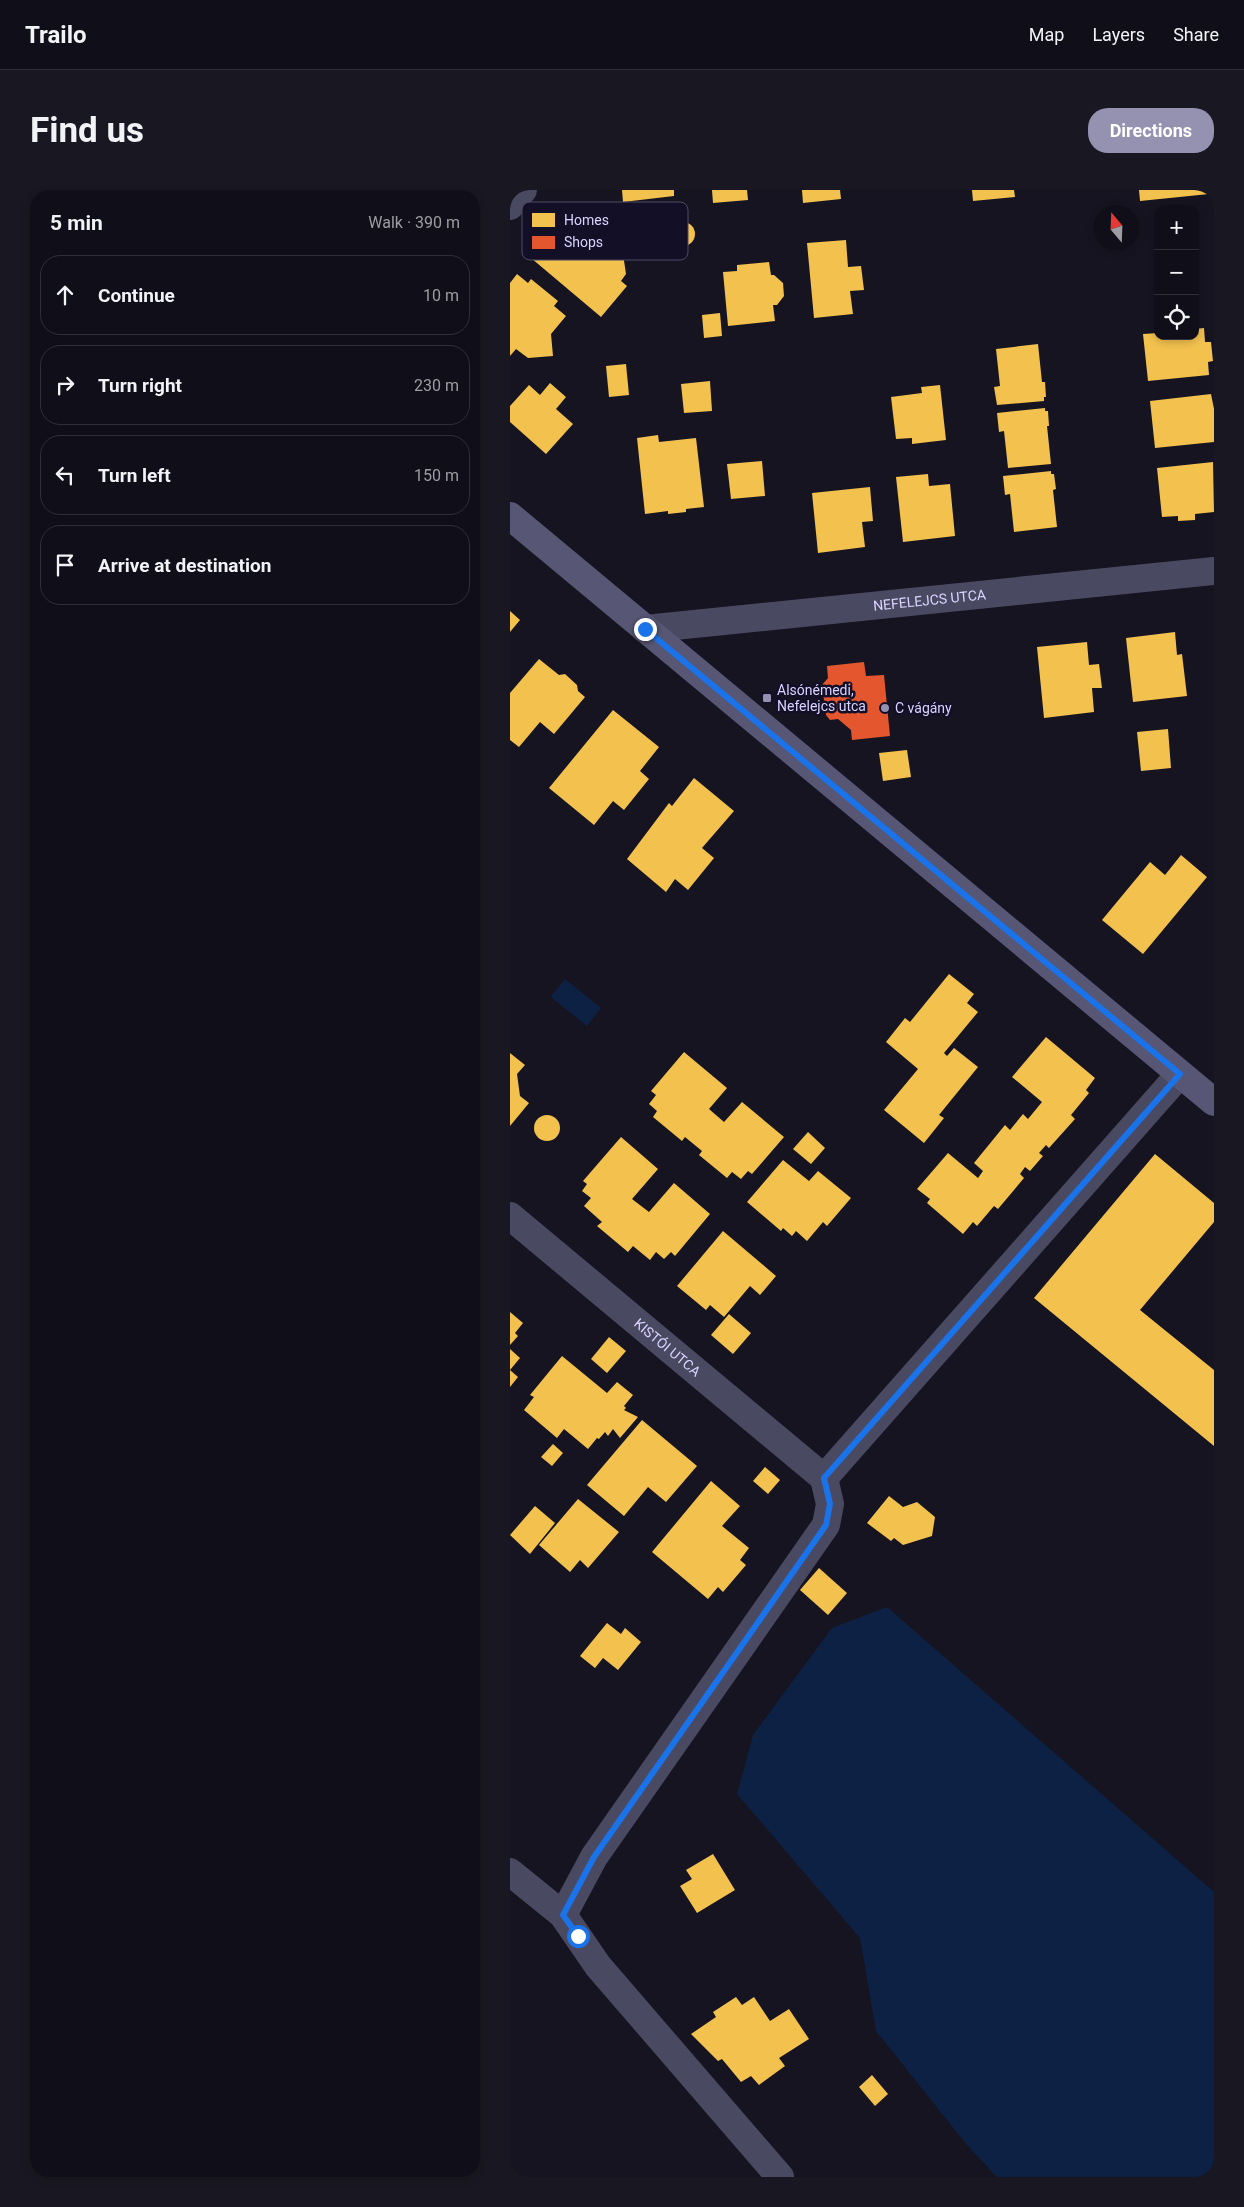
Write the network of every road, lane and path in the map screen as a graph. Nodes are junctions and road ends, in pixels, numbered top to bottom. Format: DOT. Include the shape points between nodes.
graph roads {
  1 [pos="523,190"];
  2 [pos="510,206"];
  3 [pos="510,516"];
  4 [pos="1214,571"];
  5 [pos="645,629"];
  6 [pos="1180,1074"];
  7 [pos="1214,1102"];
  8 [pos="510,1216"];
  9 [pos="824,1478"];
  10 [pos="510,1872"];
  11 [pos="563,1915"];
  12 [pos="780,2177"];
  1 -- 2 [label="street"];
  3 -- 5 [label="main road"];
  4 -- 5 [label="street, NEFELEJCS UTCA"];
  5 -- 6 [label="main road"];
  6 -- 7 [label="main road"];
  6 -- 9 [label="street"];
  8 -- 9 [label="street, KISTÓI UTCA"];
  9 -- 11 [label="street" via="830,1504 826,1525 594,1857"];
  10 -- 11 [label="street"];
  11 -- 12 [label="street" via="598,1966"];
}
